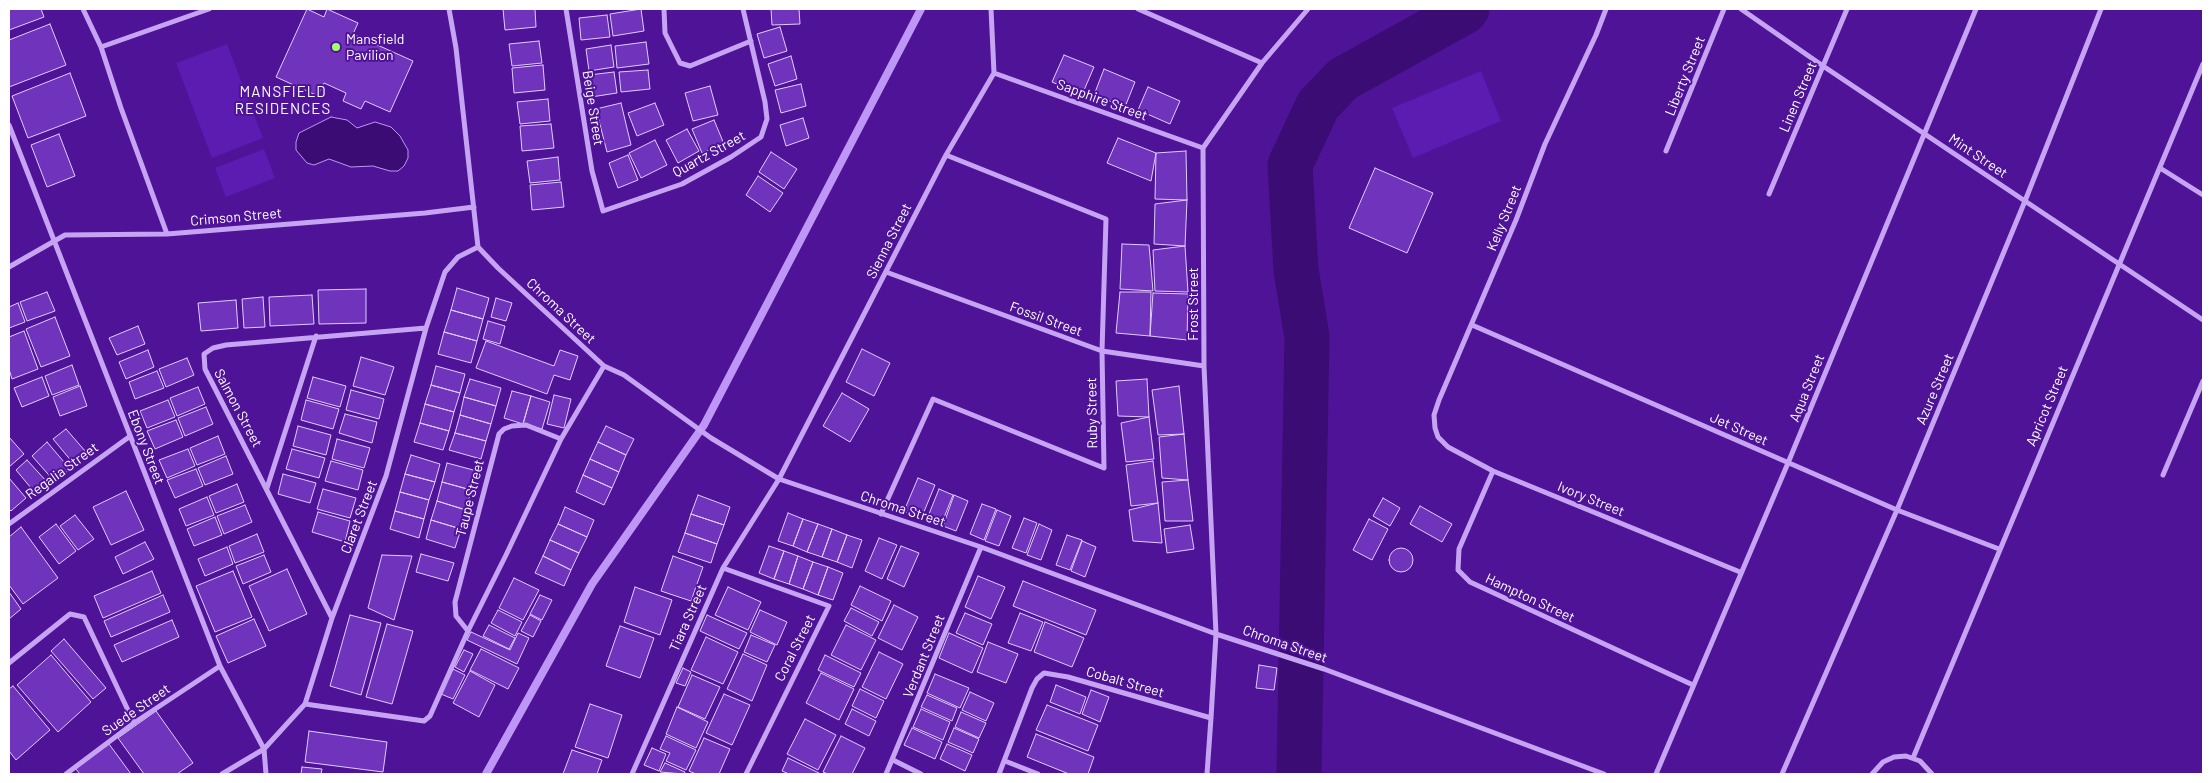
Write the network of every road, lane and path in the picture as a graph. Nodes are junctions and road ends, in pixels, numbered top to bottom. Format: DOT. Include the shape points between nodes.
graph roads {
  1 [pos="83,9"];
  2 [pos="209,9"];
  3 [pos="449,9"];
  4 [pos="566,9"];
  5 [pos="664,9"];
  6 [pos="743,9"];
  7 [pos="991,9"];
  8 [pos="1138,9"];
  9 [pos="1308,9"];
  10 [pos="1606,9"];
  11 [pos="1724,9"];
  12 [pos="1741,9"];
  13 [pos="1847,9"];
  14 [pos="1976,9"];
  15 [pos="2101,9"];
  16 [pos="751,41"];
  17 [pos="101,47"];
  18 [pos="1262,63"];
  19 [pos="2203,64"];
  20 [pos="1823,66"];
  21 [pos="994,72"];
  22 [pos="9,125"];
  23 [pos="1925,133"];
  24 [pos="1203,148"];
  25 [pos="1666,151"];
  26 [pos="946,154"];
  27 [pos="2160,168"];
  28 [pos="1769,194"];
  29 [pos="2203,195"];
  30 [pos="2026,201"];
  31 [pos="474,207"];
  32 [pos="603,211"];
  33 [pos="167,234"];
  34 [pos="55,239"];
  35 [pos="478,247"];
  36 [pos="2119,265"];
  37 [pos="9,267"];
  38 [pos="886,272"];
  39 [pos="2203,320"];
  40 [pos="1472,325"];
  41 [pos="426,328"];
  42 [pos="316,336"];
  43 [pos="1102,351"];
  44 [pos="604,366"];
  45 [pos="1204,366"];
  46 [pos="2203,380"];
  47 [pos="129,437"];
  48 [pos="1438,437"];
  49 [pos="561,438"];
  50 [pos="1788,463"];
  51 [pos="1493,471"];
  52 [pos="2163,476"];
  53 [pos="779,478"];
  54 [pos="267,488"];
  55 [pos="1897,510"];
  56 [pos="881,514"];
  57 [pos="9,524"];
  58 [pos="981,547"];
  59 [pos="1999,549"];
  60 [pos="723,568"];
  61 [pos="1740,572"];
  62 [pos="332,618"];
  63 [pos="468,631"];
  64 [pos="1216,634"];
  65 [pos="9,663"];
  66 [pos="220,666"];
  67 [pos="1693,685"];
  68 [pos="305,704"];
  69 [pos="1211,718"];
  70 [pos="134,724"];
  71 [pos="264,749"];
  72 [pos="1913,758"];
  73 [pos="893,760"];
  74 [pos="1005,761"];
  75 [pos="66,774"];
  76 [pos="222,774"];
  77 [pos="266,774"];
  78 [pos="632,774"];
  79 [pos="746,774"];
  80 [pos="886,774"];
  81 [pos="921,774"];
  82 [pos="999,774"];
  83 [pos="1038,774"];
  84 [pos="1207,774"];
  85 [pos="1604,774"];
  86 [pos="1656,774"];
  87 [pos="1782,774"];
  88 [pos="1872,774"];
  89 [pos="1932,774"];
  1 -- 17 [label="street"];
  2 -- 17 [label="street"];
  3 -- 31 [label="street"];
  4 -- 32 [label="street, Beige Street" via="592,172"];
  5 -- 16 [label="street" via="665,33 680,63 690,66"];
  6 -- 16 [label="street, Quartz Street"];
  7 -- 21 [label="street"];
  8 -- 18 [label="street"];
  9 -- 18 [label="street"];
  10 -- 40 [label="street, Kelly Street" via="1545,144"];
  11 -- 25 [label="street, Liberty Street"];
  12 -- 20 [label="street, Mint Street"];
  13 -- 20 [label="street, Linen Street"];
  14 -- 23 [label="street, Aqua Street"];
  15 -- 30 [label="street, Azure Street"];
  16 -- 32 [label="street, Quartz Street" via="767,119 761,137 682,184"];
  17 -- 33 [label="street"];
  18 -- 24 [label="street"];
  19 -- 27 [label="street, Apricot Street"];
  20 -- 23 [label="street, Mint Street"];
  20 -- 28 [label="street, Linen Street"];
  21 -- 24 [label="street, Sapphire Street"];
  21 -- 26 [label="street, Sienna Street"];
  22 -- 34 [label="street, Ebony Street"];
  23 -- 30 [label="street, Mint Street"];
  23 -- 50 [label="street, Aqua Street"];
  24 -- 45 [label="street, Frost Street"];
  26 -- 38 [label="street, Sienna Street"];
  26 -- 43 [label="street, Ruby Street" via="1106,220"];
  27 -- 29 [label="street"];
  27 -- 36 [label="street, Apricot Street"];
  30 -- 36 [label="street, Mint Street"];
  30 -- 55 [label="street, Azure Street"];
  31 -- 33 [label="street, Crimson Street"];
  31 -- 35 [label="street"];
  33 -- 34 [label="street, Crimson Street" via="65,235"];
  34 -- 37 [label="street, Crimson Street"];
  34 -- 47 [label="street, Ebony Street"];
  35 -- 41 [label="street, Claret Street" via="458,257 445,272"];
  35 -- 44 [label="street, Chroma Street"];
  36 -- 39 [label="street, Mint Street"];
  36 -- 59 [label="street, Apricot Street"];
  38 -- 43 [label="street, Fossil Street"];
  38 -- 53 [label="street, Sienna Street"];
  40 -- 48 [label="street, Kelly Street" via="1434,415"];
  40 -- 50 [label="street, Jet Street"];
  41 -- 42 [label="street, Salmon Street"];
  41 -- 62 [label="street, Claret Street" via="386,476"];
  42 -- 54 [label="street"];
  42 -- 54 [label="street, Salmon Street" via="226,345 204,354 205,369"];
  43 -- 45 [label="street, Fossil Street"];
  43 -- 56 [label="street, Ruby Street" via="1104,468 933,399"];
  44 -- 49 [label="street"];
  44 -- 53 [label="street, Chroma Street" via="624,375 711,438"];
  45 -- 64 [label="street, Frost Street"];
  46 -- 52 [label="street"];
  47 -- 57 [label="street, Regalia Street"];
  47 -- 66 [label="street, Ebony Street"];
  48 -- 51 [label="street, Ivory Street" via="1455,451"];
  49 -- 63 [label="street"];
  49 -- 63 [label="street, Taupe Street" via="526,425 512,426 499,434 456,602 456,616"];
  50 -- 55 [label="street, Jet Street"];
  50 -- 61 [label="street, Aqua Street"];
  51 -- 61 [label="street, Ivory Street"];
  51 -- 67 [label="street, Hampton Street" via="1459,549 1458,570 1470,582"];
  53 -- 56 [label="street, Chroma Street"];
  53 -- 60 [label="street, Tiara Street"];
  54 -- 62 [label="street, Salmon Street"];
  55 -- 59 [label="street, Jet Street"];
  55 -- 87 [label="street, Azure Street"];
  56 -- 58 [label="street, Chroma Street"];
  58 -- 64 [label="street, Chroma Street"];
  58 -- 73 [label="street, Verdant Street"];
  59 -- 72 [label="street, Apricot Street"];
  60 -- 78 [label="street, Tiara Street"];
  60 -- 79 [label="street, Coral Street" via="829,606"];
  61 -- 67 [label="street, Aqua Street"];
  62 -- 68 [label="street, Claret Street"];
  63 -- 68 [label="street" via="430,716 424,721"];
  64 -- 69 [label="street"];
  64 -- 85 [label="street, Chroma Street" via="1324,669"];
  65 -- 70 [label="street" via="70,614 84,617"];
  66 -- 70 [label="street, Suede Street"];
  66 -- 71 [label="street, Ebony Street"];
  67 -- 86 [label="street, Aqua Street"];
  68 -- 71 [label="street, Claret Street"];
  69 -- 74 [label="street, Cobalt Street" via="1044,673 1032,688"];
  69 -- 84 [label="street"];
  70 -- 75 [label="street, Suede Street"];
  71 -- 76 [label="street, Claret Street"];
  71 -- 77 [label="street, Ebony Street"];
  72 -- 88 [label="street" via="1906,756 1888,760"];
  72 -- 89 [label="street"];
  73 -- 80 [label="street, Verdant Street"];
  73 -- 81 [label="street"];
  74 -- 82 [label="street, Cobalt Street"];
  74 -- 83 [label="street"];
}
